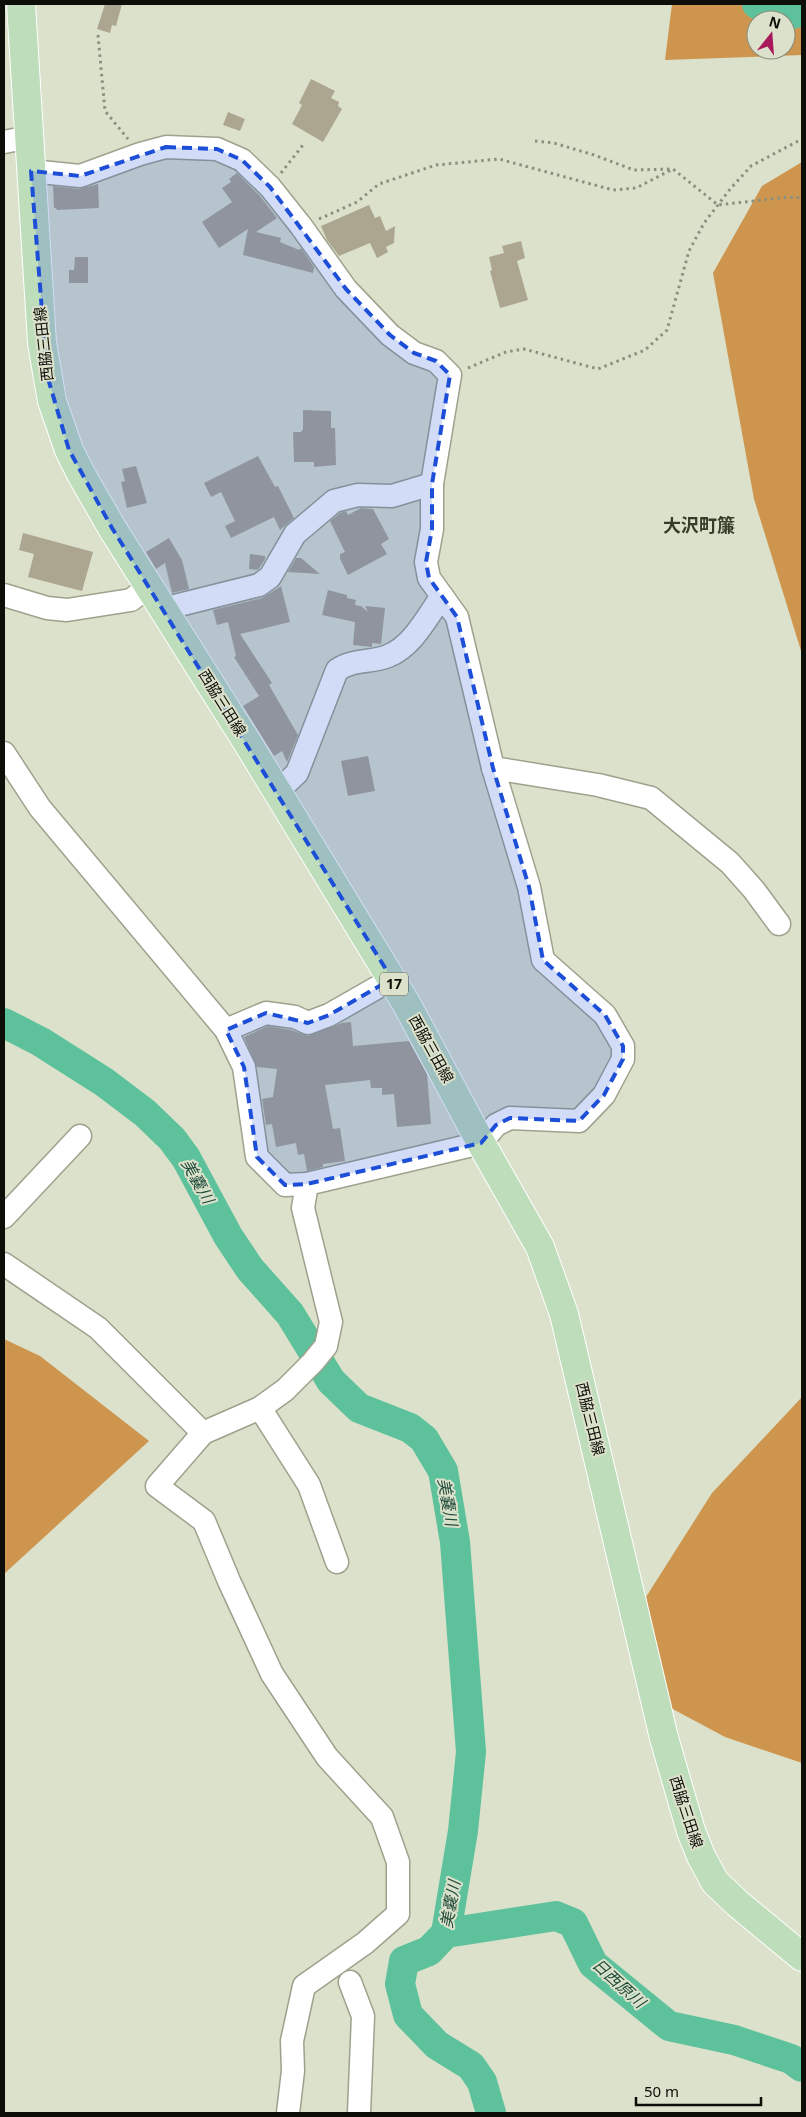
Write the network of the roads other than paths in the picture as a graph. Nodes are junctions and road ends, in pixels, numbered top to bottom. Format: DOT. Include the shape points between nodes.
graph roads {
  1 [pos="21,4"];
  2 [pos="16,140"];
  3 [pos="31,172"];
  4 [pos="432,484"];
  5 [pos="149,586"];
  6 [pos="4,595"];
  7 [pos="442,596"];
  8 [pos="163,609"];
  9 [pos="4,753"];
  10 [pos="494,768"];
  11 [pos="277,792"];
  12 [pos="779,924"];
  13 [pos="392,979"];
  14 [pos="226,1030"];
  15 [pos="80,1136"];
  16 [pos="481,1144"];
  17 [pos="307,1184"];
  18 [pos="4,1217"];
  19 [pos="4,1264"];
  20 [pos="260,1408"];
  21 [pos="203,1433"];
  22 [pos="337,1562"];
  23 [pos="802,1957"];
  24 [pos="350,1982"];
  25 [pos="288,2113"];
  26 [pos="359,2113"];
  1 -- 2 [label="main road, 西脇三田線 / 17"];
  2 -- 3 [label="main road, 西脇三田線 / 17"];
  3 -- 4 [label="street" via="80,176 166,147 217,149 242,160 301,226 346,289 390,335 414,353 436,361 450,375"];
  3 -- 5 [label="main road, 西脇三田線 / 17" via="42,343 52,401 81,474"];
  4 -- 7 [label="street" via="432,529 426,562 429,578"];
  4 -- 8 [label="street" via="392,496 358,495 334,501 295,534 270,576 259,586"];
  5 -- 6 [label="street" via="131,600 67,610 47,608"];
  5 -- 8 [label="main road, 西脇三田線 / 17"];
  7 -- 10 [label="street" via="457,617"];
  7 -- 11 [label="street" via="411,641 388,656 346,664 337,670 297,773"];
  8 -- 11 [label="main road, 西脇三田線 / 17"];
  9 -- 14 [label="street" via="40,808"];
  10 -- 12 [label="street" via="598,784 651,798 730,863"];
  10 -- 16 [label="street" via="529,887 543,960 605,1015 623,1046 623,1059 604,1095 579,1121 510,1118 496,1125"];
  11 -- 13 [label="main road, 西脇三田線 / 17"];
  13 -- 14 [label="street" via="329,1015 308,1023 294,1017 266,1013"];
  13 -- 16 [label="main road, 西脇三田線 / 17"];
  14 -- 17 [label="street" via="244,1067 257,1157 285,1185"];
  15 -- 18 [label="street"];
  16 -- 17 [label="street"];
  16 -- 23 [label="main road, 西脇三田線 / 17" via="540,1247 564,1314 664,1738 701,1856 715,1882"];
  17 -- 20 [label="street" via="302,1208 331,1322 326,1346 285,1390"];
  19 -- 21 [label="street" via="98,1328"];
  20 -- 21 [label="street"];
  20 -- 22 [label="street" via="308,1485"];
  21 -- 25 [label="street" via="157,1486 204,1521 272,1674 327,1757 382,1817 398,1862 398,1914 365,1943 304,1986 292,2041 293,2070"];
  24 -- 26 [label="street" via="363,2016"];
}
